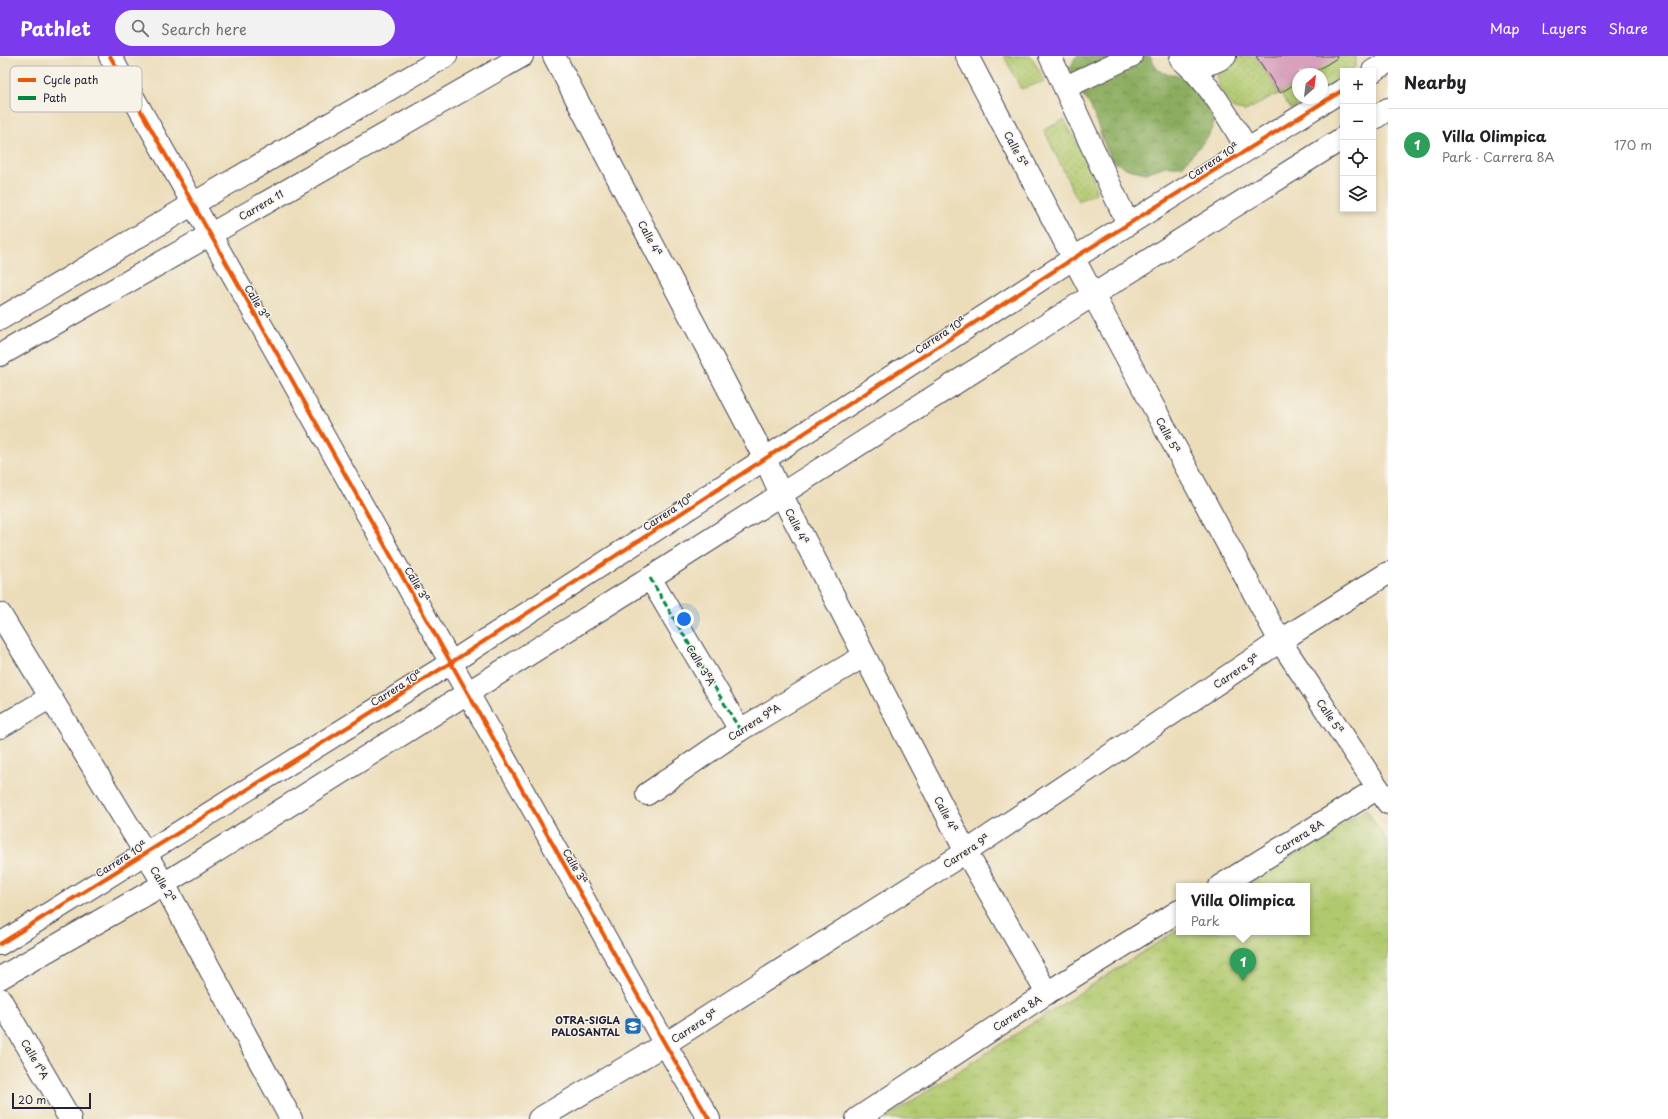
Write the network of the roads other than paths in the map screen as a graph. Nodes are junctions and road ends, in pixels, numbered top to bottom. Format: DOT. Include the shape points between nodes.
graph roads {
  1 [pos="110,56"];
  2 [pos="446,56"];
  3 [pos="522,56"];
  4 [pos="554,56"];
  5 [pos="967,56"];
  6 [pos="1050,56"];
  7 [pos="1131,56"];
  8 [pos="1225,56"];
  9 [pos="1179,58"];
  10 [pos="1388,62"];
  11 [pos="116,66"];
  12 [pos="1376,69"];
  13 [pos="1066,88"];
  14 [pos="1340,92"];
  15 [pos="1388,109"];
  16 [pos="141,112"];
  17 [pos="1376,117"];
  18 [pos="1340,140"];
  19 [pos="1247,148"];
  20 [pos="193,204"];
  21 [pos="1128,224"];
  22 [pos="210,234"];
  23 [pos="1074,258"];
  24 [pos="1093,295"];
  25 [pos="0,319"];
  26 [pos="0,355"];
  27 [pos="765,459"];
  28 [pos="780,494"];
  29 [pos="1388,573"];
  30 [pos="650,578"];
  31 [pos="0,614"];
  32 [pos="1280,642"];
  33 [pos="864,656"];
  34 [pos="452,662"];
  35 [pos="468,692"];
  36 [pos="51,697"];
  37 [pos="0,726"];
  38 [pos="740,730"];
  39 [pos="647,794"];
  40 [pos="1383,796"];
  41 [pos="966,852"];
  42 [pos="145,853"];
  43 [pos="1225,883"];
  44 [pos="164,884"];
  45 [pos="1176,913"];
  46 [pos="0,944"];
  47 [pos="0,978"];
  48 [pos="1047,993"];
  49 [pos="0,999"];
  50 [pos="666,1044"];
  51 [pos="70,1119"];
  52 [pos="291,1119"];
  53 [pos="539,1119"];
  54 [pos="709,1119"];
  55 [pos="857,1119"];
  1 -- 11 [label="street, Calle 3ª"];
  2 -- 20 [label="street"];
  3 -- 22 [label="street, Carrera 11"];
  4 -- 27 [label="street, Calle 4ª"];
  5 -- 23 [label="street, Calle 5ª"];
  6 -- 13 [label="street"];
  7 -- 13 [label="street"];
  8 -- 9 [label="street" via="1211,64 1203,65"];
  9 -- 19 [label="street" via="1202,78 1212,91"];
  10 -- 12 [label="street"];
  13 -- 21 [label="street"];
  14 -- 19 [label="street, Carrera 10ª"];
  15 -- 17 [label="street"];
  16 -- 20 [label="street, Calle 3ª"];
  18 -- 24 [label="street"];
  19 -- 21 [label="street, Carrera 10ª"];
  20 -- 22 [label="street, Calle 3ª"];
  20 -- 25 [label="street"];
  21 -- 23 [label="street, Carrera 10ª"];
  22 -- 26 [label="street, Carrera 11"];
  22 -- 34 [label="street, Calle 3ª"];
  23 -- 24 [label="street, Calle 5ª"];
  23 -- 27 [label="street, Carrera 10ª"];
  24 -- 28 [label="street"];
  24 -- 32 [label="street, Calle 5ª"];
  27 -- 28 [label="street, Calle 4ª"];
  27 -- 34 [label="street, Carrera 10ª"];
  28 -- 30 [label="street"];
  28 -- 33 [label="street, Calle 4ª"];
  29 -- 32 [label="street, Carrera 9ª"];
  30 -- 35 [label="street"];
  30 -- 38 [label="street, Calle 3ªA"];
  31 -- 36 [label="street, Calle 2ª"];
  32 -- 40 [label="street, Calle 5ª"];
  32 -- 41 [label="street, Carrera 9ª"];
  33 -- 38 [label="street, Carrera 9ªA"];
  33 -- 41 [label="street, Calle 4ª"];
  34 -- 35 [label="street, Calle 3ª"];
  34 -- 42 [label="street, Carrera 10ª"];
  35 -- 44 [label="street"];
  35 -- 50 [label="street, Calle 3ª"];
  36 -- 37 [label="street"];
  36 -- 42 [label="street, Calle 2ª"];
  38 -- 39 [label="street, Carrera 9ªA"];
  40 -- 43 [label="street, Carrera 8A"];
  41 -- 48 [label="street, Calle 4ª"];
  41 -- 50 [label="street, Carrera 9ª"];
  42 -- 44 [label="street, Calle 2ª"];
  42 -- 46 [label="street, Carrera 10ª"];
  44 -- 47 [label="street"];
  44 -- 52 [label="street, Calle 2ª"];
  45 -- 48 [label="street, Carrera 8A"];
  48 -- 55 [label="street, Carrera 8A"];
  49 -- 51 [label="street, Calle 1ªA"];
  50 -- 53 [label="street, Carrera 9ª"];
  50 -- 54 [label="street, Calle 3ª"];
}
